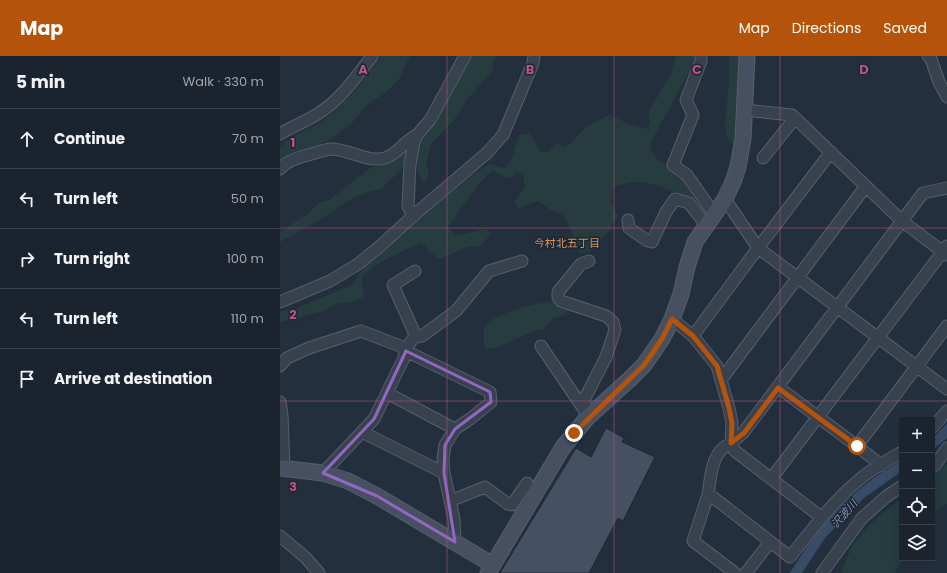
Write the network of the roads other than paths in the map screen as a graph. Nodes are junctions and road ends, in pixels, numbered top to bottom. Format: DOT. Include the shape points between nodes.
graph roads {
  1 [pos="372,56"];
  2 [pos="465,56"];
  3 [pos="534,56"];
  4 [pos="701,56"];
  5 [pos="747,56"];
  6 [pos="928,56"];
  7 [pos="947,97"];
  8 [pos="744,110"];
  9 [pos="795,118"];
  10 [pos="280,134"];
  11 [pos="417,134"];
  12 [pos="831,152"];
  13 [pos="764,158"];
  14 [pos="280,169"];
  15 [pos="866,186"];
  16 [pos="947,188"];
  17 [pos="725,199"];
  18 [pos="413,216"];
  19 [pos="710,219"];
  20 [pos="628,220"];
  21 [pos="902,221"];
  22 [pos="758,248"];
  23 [pos="946,251"];
  24 [pos="522,261"];
  25 [pos="590,261"];
  26 [pos="415,271"];
  27 [pos="798,277"];
  28 [pos="280,302"];
  29 [pos="837,308"];
  30 [pos="672,319"];
  31 [pos="947,326"];
  32 [pos="693,336"];
  33 [pos="414,337"];
  34 [pos="878,338"];
  35 [pos="541,346"];
  36 [pos="406,351"];
  37 [pos="280,366"];
  38 [pos="916,366"];
  39 [pos="720,380"];
  40 [pos="778,388"];
  41 [pos="947,389"];
  42 [pos="387,393"];
  43 [pos="280,402"];
  44 [pos="947,411"];
  45 [pos="281,415"];
  46 [pos="586,415"];
  47 [pos="819,417"];
  48 [pos="935,425"];
  49 [pos="455,429"];
  50 [pos="362,432"];
  51 [pos="731,443"];
  52 [pos="857,446"];
  53 [pos="947,448"];
  54 [pos="900,453"];
  55 [pos="935,465"];
  56 [pos="880,466"];
  57 [pos="282,468"];
  58 [pos="323,473"];
  59 [pos="444,473"];
  60 [pos="771,479"];
  61 [pos="527,483"];
  62 [pos="899,488"];
  63 [pos="708,495"];
  64 [pos="450,501"];
  65 [pos="821,517"];
  66 [pos="280,536"];
  67 [pos="455,542"];
  68 [pos="770,542"];
  69 [pos="490,569"];
  70 [pos="319,573"];
  71 [pos="735,573"];
  72 [pos="746,573"];
  73 [pos="822,573"];
  1 -- 10 [label="street" via="333,103"];
  2 -- 11 [label="street" via="430,120"];
  3 -- 18 [label="street" via="503,135 488,153"];
  4 -- 19 [label="street" via="686,100 693,115 673,165 687,175"];
  5 -- 8 [label="street"];
  6 -- 7 [label="street"];
  8 -- 9 [label="street" via="792,115"];
  8 -- 17 [label="street" via="743,139 738,167"];
  9 -- 12 [label="street"];
  9 -- 13 [label="street"];
  11 -- 14 [label="street" via="385,158 374,159 330,149 290,161"];
  11 -- 18 [label="street" via="410,164 408,206"];
  12 -- 15 [label="street"];
  12 -- 22 [label="street"];
  15 -- 21 [label="street"];
  15 -- 27 [label="street"];
  16 -- 21 [label="street" via="923,193"];
  17 -- 19 [label="street"];
  17 -- 22 [label="street"];
  18 -- 28 [label="street" via="358,264 330,281"];
  19 -- 20 [label="street" via="689,203 675,199 652,242 629,228"];
  19 -- 30 [label="street" via="692,249"];
  21 -- 23 [label="street"];
  21 -- 29 [label="street"];
  22 -- 27 [label="street"];
  22 -- 32 [label="street"];
  23 -- 34 [label="street"];
  24 -- 33 [label="street" via="489,271 456,310 422,336"];
  25 -- 46 [label="street" via="581,264 558,292 560,301 606,316 613,322 615,330 606,357 585,398"];
  26 -- 33 [label="street" via="393,285"];
  27 -- 29 [label="street"];
  27 -- 39 [label="street"];
  29 -- 34 [label="street"];
  29 -- 40 [label="street"];
  30 -- 32 [label="street"];
  30 -- 46 [label="street" via="644,365"];
  31 -- 38 [label="street"];
  32 -- 39 [label="street" via="717,366"];
  33 -- 36 [label="street"];
  34 -- 38 [label="street"];
  34 -- 47 [label="street"];
  35 -- 46 [label="street"];
  36 -- 37 [label="street" via="400,346 362,331 309,348 287,358"];
  36 -- 42 [label="street"];
  36 -- 49 [label="street" via="490,392 491,402"];
  38 -- 41 [label="street"];
  38 -- 52 [label="street"];
  39 -- 51 [label="street" via="732,423"];
  40 -- 47 [label="street"];
  40 -- 51 [label="street" via="744,433"];
  42 -- 49 [label="street"];
  42 -- 50 [label="street" via="374,419"];
  43 -- 45 [label="street"];
  44 -- 48 [label="street"];
  45 -- 57 [label="street"];
  46 -- 69 [label="street" via="552,464"];
  47 -- 52 [label="street"];
  47 -- 60 [label="street"];
  49 -- 59 [label="street" via="445,445"];
  50 -- 58 [label="street"];
  50 -- 59 [label="street"];
  51 -- 60 [label="street" via="735,450"];
  51 -- 63 [label="street" via="724,446 714,458"];
  52 -- 56 [label="street"];
  53 -- 55 [label="street"];
  54 -- 56 [label="street"];
  56 -- 65 [label="street" via="851,486"];
  57 -- 58 [label="street"];
  58 -- 67 [label="street" via="348,481 377,496"];
  59 -- 64 [label="street"];
  60 -- 65 [label="street"];
  61 -- 64 [label="street" via="512,505 485,487"];
  62 -- 73 [label="street" via="862,518"];
  63 -- 68 [label="street"];
  63 -- 71 [label="street" via="693,541"];
  64 -- 67 [label="street"];
  65 -- 68 [label="street" via="790,557"];
  66 -- 70 [label="street"];
  67 -- 69 [label="street"];
  68 -- 72 [label="street"];
}
